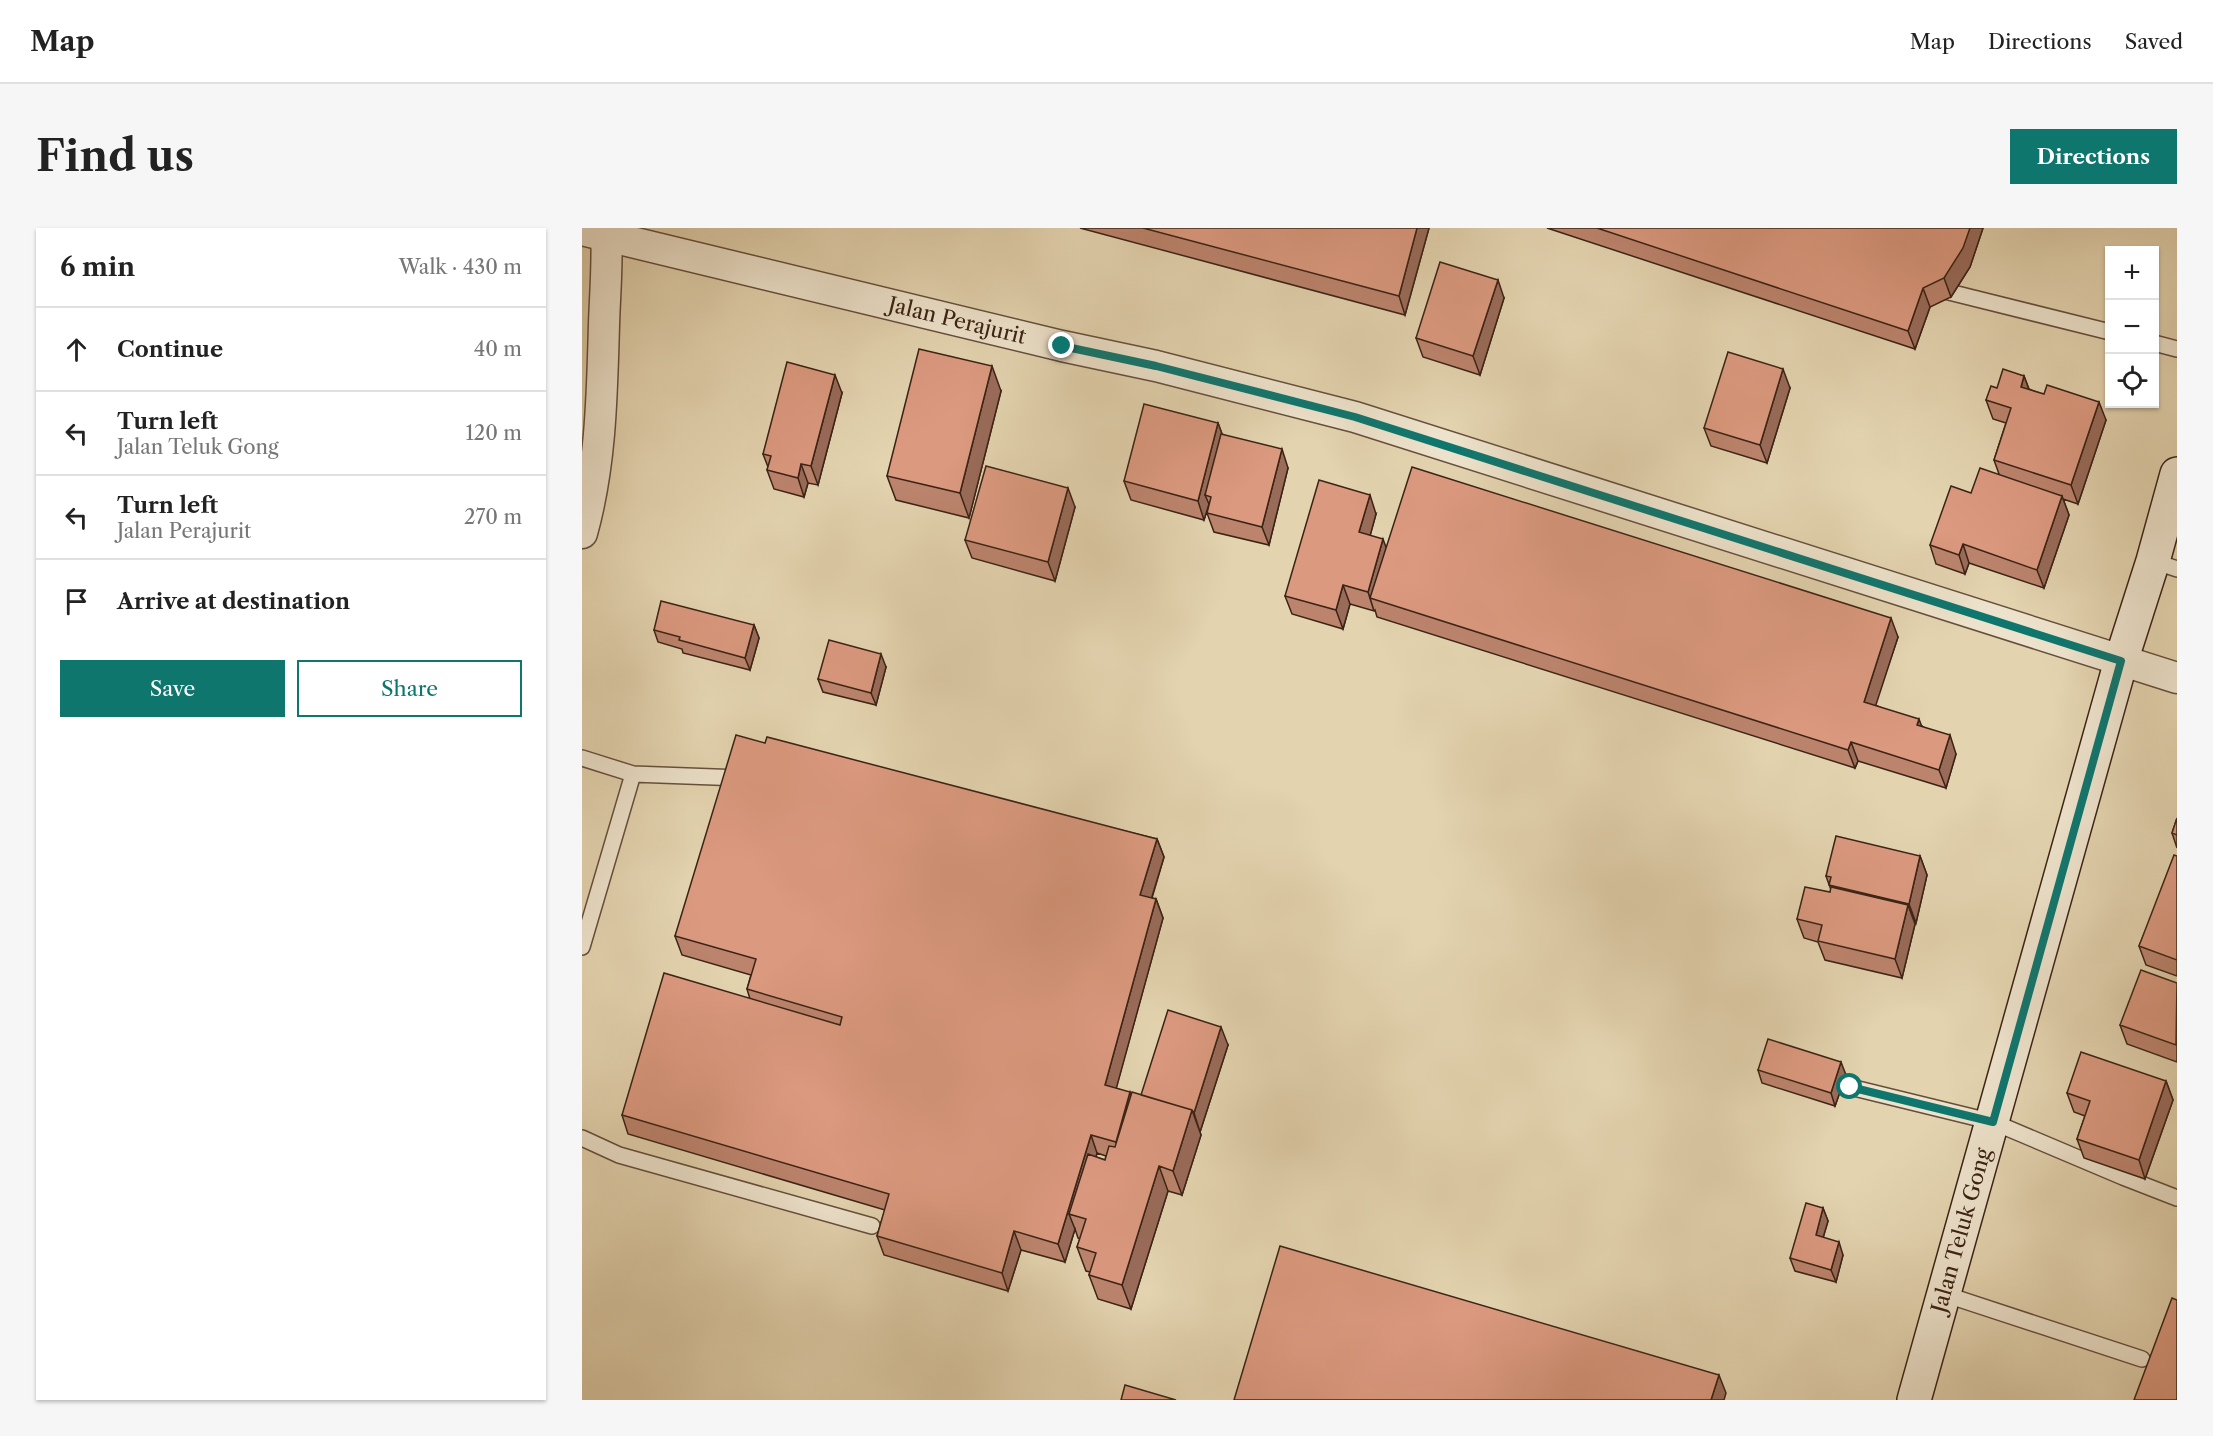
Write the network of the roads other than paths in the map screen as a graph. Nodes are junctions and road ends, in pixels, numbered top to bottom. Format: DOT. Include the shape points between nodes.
graph roads {
  1 [pos="598,231"];
  2 [pos="1945,291"];
  3 [pos="2105,331"];
  4 [pos="2159,344"];
  5 [pos="2177,349"];
  6 [pos="2177,474"];
  7 [pos="582,533"];
  8 [pos="2165,565"];
  9 [pos="2121,661"];
  10 [pos="2177,678"];
  11 [pos="582,758"];
  12 [pos="633,774"];
  13 [pos="754,778"];
  14 [pos="582,947"];
  15 [pos="1850,1087"];
  16 [pos="1993,1122"];
  17 [pos="582,1138"];
  18 [pos="2177,1197"];
  19 [pos="872,1226"];
  20 [pos="1944,1294"];
  21 [pos="2142,1359"];
  22 [pos="1914,1400"];
  1 -- 7 [label="street" via="598,459"];
  1 -- 9 [label="street, Jalan Perajurit" via="1355,417"];
  2 -- 3 [label="lane"];
  4 -- 5 [label="lane"];
  6 -- 8 [label="street, Jalan Teluk Gong"];
  8 -- 9 [label="street, Jalan Teluk Gong"];
  9 -- 10 [label="street, Jalan Perajurit"];
  9 -- 16 [label="street, Jalan Teluk Gong"];
  11 -- 12 [label="lane"];
  12 -- 13 [label="lane"];
  12 -- 14 [label="lane"];
  15 -- 16 [label="lane"];
  16 -- 18 [label="lane"];
  16 -- 20 [label="street, Jalan Teluk Gong"];
  17 -- 19 [label="lane" via="619,1155"];
  20 -- 21 [label="lane"];
  20 -- 22 [label="street, Jalan Teluk Gong"];
}
